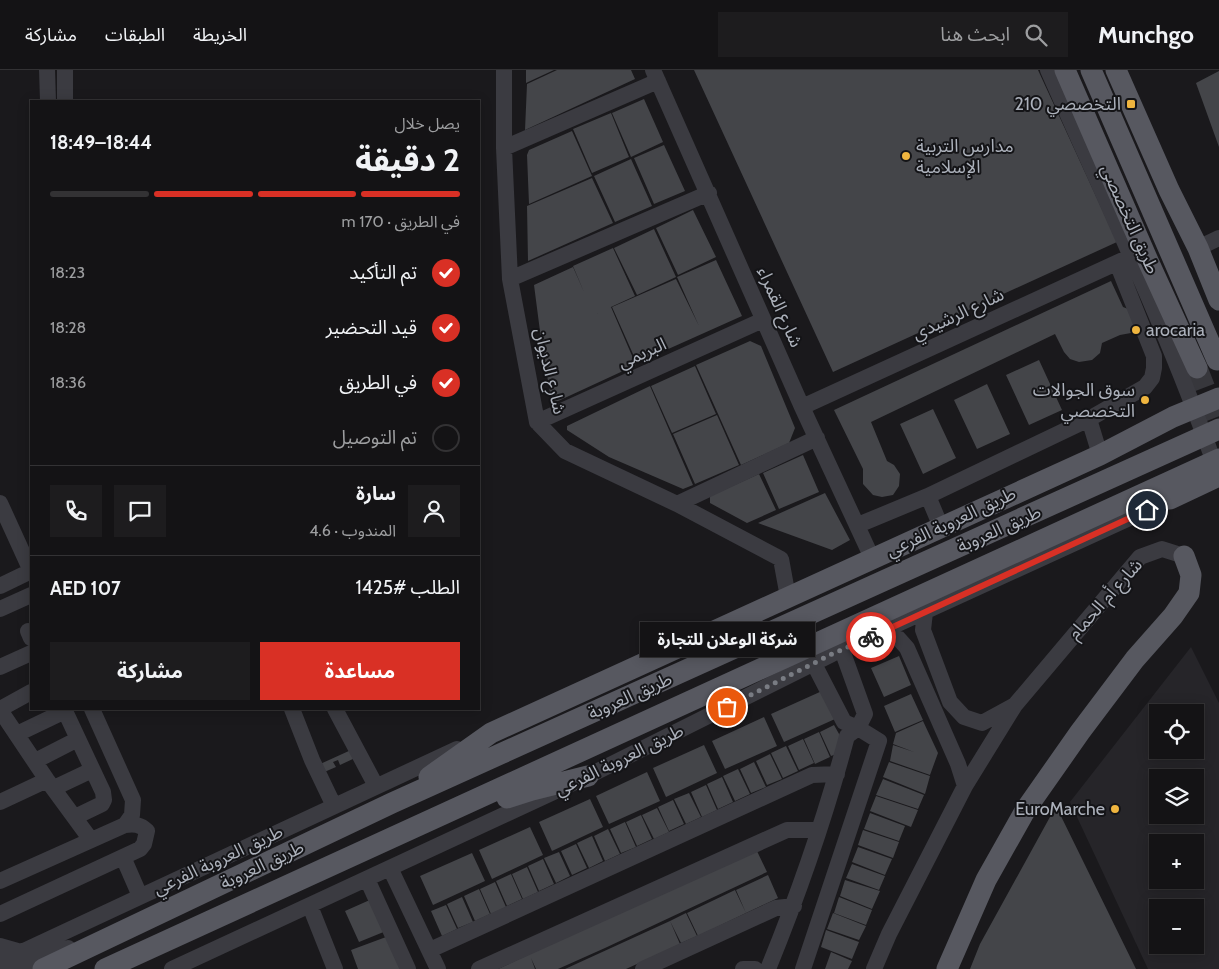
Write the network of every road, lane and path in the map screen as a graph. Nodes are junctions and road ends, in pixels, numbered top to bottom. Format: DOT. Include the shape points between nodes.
graph roads {
  1 [pos="48,70"];
  2 [pos="65,70"];
  3 [pos="504,70"];
  4 [pos="1048,70"];
  5 [pos="1065,70"];
  6 [pos="1091,70"];
  7 [pos="1116,70"];
  8 [pos="656,76"];
  9 [pos="48,100"];
  10 [pos="64,100"];
  11 [pos="504,148"];
  12 [pos="709,193"];
  13 [pos="1219,238"];
  14 [pos="1198,248"];
  15 [pos="1124,260"];
  16 [pos="510,279"];
  17 [pos="1219,300"];
  18 [pos="763,320"];
  19 [pos="1217,360"];
  20 [pos="1198,368"];
  21 [pos="1219,398"];
  22 [pos="802,407"];
  23 [pos="1195,408"];
  24 [pos="1089,419"];
  25 [pos="537,422"];
  26 [pos="1219,429"];
  27 [pos="817,438"];
  28 [pos="1100,455"];
  29 [pos="1219,459"];
  30 [pos="1219,476"];
  31 [pos="928,496"];
  32 [pos="0,503"];
  33 [pos="677,504"];
  34 [pos="1147,510"];
  35 [pos="858,525"];
  36 [pos="942,527"];
  37 [pos="1184,556"];
  38 [pos="872,558"];
  39 [pos="30,569"];
  40 [pos="30,571"];
  41 [pos="0,586"];
  42 [pos="30,595"];
  43 [pos="788,597"];
  44 [pos="0,609"];
  45 [pos="925,612"];
  46 [pos="882,632"];
  47 [pos="842,650"];
  48 [pos="30,653"];
  49 [pos="814,664"];
  50 [pos="0,667"];
  51 [pos="30,693"];
  52 [pos="1015,705"];
  53 [pos="0,709"];
  54 [pos="65,710"];
  55 [pos="92,710"];
  56 [pos="292,710"];
  57 [pos="335,710"];
  58 [pos="858,728"];
  59 [pos="491,733"];
  60 [pos="17,734"];
  61 [pos="78,739"];
  62 [pos="35,761"];
  63 [pos="92,770"];
  64 [pos="837,774"];
  65 [pos="588,776"];
  66 [pos="51,784"];
  67 [pos="376,786"];
  68 [pos="965,786"];
  69 [pos="0,802"];
  70 [pos="392,804"];
  71 [pos="334,806"];
  72 [pos="74,817"];
  73 [pos="125,825"];
  74 [pos="819,830"];
  75 [pos="403,833"];
  76 [pos="91,840"];
  77 [pos="123,857"];
  78 [pos="390,868"];
  79 [pos="367,879"];
  80 [pos="0,881"];
  81 [pos="140,896"];
  82 [pos="310,906"];
  83 [pos="794,906"];
  84 [pos="0,914"];
  85 [pos="139,924"];
  86 [pos="198,927"];
  87 [pos="0,946"];
  88 [pos="430,950"];
  89 [pos="21,952"];
  90 [pos="0,962"];
  91 [pos="52,965"];
  92 [pos="7,969"];
  93 [pos="105,969"];
  94 [pos="126,969"];
  95 [pos="172,969"];
  96 [pos="336,969"];
  97 [pos="408,969"];
  98 [pos="438,969"];
  99 [pos="479,969"];
  100 [pos="643,969"];
  101 [pos="743,969"];
  102 [pos="755,969"];
  103 [pos="768,969"];
  104 [pos="802,969"];
  105 [pos="874,969"];
  106 [pos="947,969"];
  1 -- 9 [label="street"];
  2 -- 10 [label="street"];
  3 -- 11 [label="street, شارع الديوان"];
  4 -- 15 [label="street"];
  5 -- 20 [label="main road, طريق التخصصي"];
  6 -- 19 [label="main road, طريق التخصصي"];
  7 -- 14 [label="main road"];
  8 -- 11 [label="street"];
  8 -- 12 [label="street, شارع القمراء"];
  11 -- 16 [label="street, شارع الديوان"];
  12 -- 16 [label="street"];
  12 -- 18 [label="street, شارع القمراء"];
  13 -- 14 [label="street"];
  14 -- 17 [label="main road"];
  15 -- 22 [label="street, شارع الرشيدي"];
  15 -- 23 [label="street"];
  15 -- 24 [label="street" via="1154,356 1152,378 1145,387"];
  16 -- 25 [label="street, شارع الديوان"];
  18 -- 22 [label="street, شارع القمراء"];
  18 -- 25 [label="street, البريمي"];
  21 -- 23 [label="main road, طريق العروبة الفرعي"];
  22 -- 27 [label="street, شارع القمراء"];
  23 -- 28 [label="main road, طريق العروبة الفرعي"];
  23 -- 30 [label="street"];
  24 -- 28 [label="street"];
  24 -- 31 [label="street"];
  25 -- 33 [label="street, شارع الديوان" via="565,451"];
  26 -- 70 [label="main road, طريق العروبة"];
  27 -- 33 [label="street"];
  27 -- 35 [label="street, شارع القمراء"];
  28 -- 34 [label="main road" via="1161,434 1176,441 1186,453 1189,464 1186,481 1183,488"];
  28 -- 36 [label="main road, طريق العروبة الفرعي"];
  29 -- 75 [label="main road, طريق العروبة"];
  30 -- 34 [label="main road"];
  31 -- 35 [label="street"];
  31 -- 36 [label="street"];
  32 -- 39 [label="street"];
  33 -- 43 [label="street, شارع الديوان" via="781,559"];
  34 -- 45 [label="street, طريق العروبة الفرعي"];
  35 -- 38 [label="street, شارع القمراء"];
  36 -- 38 [label="main road, طريق العروبة الفرعي"];
  37 -- 52 [label="street, شارع أم الحمام" via="1162,549 1140,557"];
  37 -- 106 [label="main road, شارع أم الحمام" via="1191,575 1189,593 1129,666 1026,809 986,880"];
  38 -- 43 [label="main road, طريق العروبة الفرعي"];
  40 -- 41 [label="street"];
  42 -- 44 [label="street"];
  43 -- 59 [label="main road, طريق العروبة الفرعي"];
  45 -- 46 [label="street, طريق العروبة الفرعي"];
  45 -- 52 [label="street" via="923,630 950,702 964,717 982,723"];
  46 -- 47 [label="street, طريق العروبة الفرعي"];
  46 -- 68 [label="street" via="899,639 907,648"];
  47 -- 49 [label="street, طريق العروبة الفرعي"];
  47 -- 58 [label="street" via="864,714"];
  48 -- 50 [label="street"];
  49 -- 58 [label="street" via="844,722"];
  49 -- 65 [label="street, طريق العروبة الفرعي"];
  51 -- 53 [label="street"];
  52 -- 68 [label="street, شارع أم الحمام"];
  53 -- 60 [label="street"];
  54 -- 60 [label="street"];
  54 -- 61 [label="street"];
  55 -- 73 [label="street" via="133,800 132,814"];
  56 -- 71 [label="street"];
  57 -- 67 [label="street"];
  58 -- 64 [label="street" via="847,736"];
  58 -- 104 [label="street" via="879,741"];
  59 -- 67 [label="street, طريق العروبة الفرعي"];
  59 -- 70 [label="main road, طريق العروبة الفرعي"];
  60 -- 62 [label="street"];
  61 -- 62 [label="street"];
  61 -- 63 [label="street"];
  62 -- 66 [label="street"];
  63 -- 66 [label="street"];
  63 -- 72 [label="street" via="104,800"];
  64 -- 74 [label="street"];
  64 -- 88 [label="street" via="812,775"];
  65 -- 75 [label="main road" via="532,790"];
  65 -- 78 [label="street, طريق العروبة الفرعي"];
  66 -- 69 [label="street"];
  66 -- 72 [label="street"];
  67 -- 71 [label="street, طريق العروبة الفرعي"];
  68 -- 105 [label="street, شارع أم الحمام" via="888,934"];
  70 -- 85 [label="main road, طريق العروبة"];
  71 -- 81 [label="street, طريق العروبة الفرعي"];
  72 -- 76 [label="street"];
  73 -- 76 [label="street"];
  73 -- 77 [label="street" via="142,826 147,831 147,838 140,849"];
  74 -- 83 [label="street"];
  74 -- 99 [label="street" via="787,830"];
  75 -- 86 [label="main road, طريق العروبة"];
  76 -- 80 [label="street"];
  77 -- 81 [label="street"];
  77 -- 84 [label="street"];
  78 -- 79 [label="street, طريق العروبة الفرعي"];
  78 -- 88 [label="street"];
  79 -- 82 [label="street, طريق العروبة الفرعي"];
  79 -- 97 [label="street"];
  81 -- 89 [label="street, طريق العروبة الفرعي"];
  82 -- 95 [label="street, طريق العروبة الفرعي"];
  82 -- 96 [label="street"];
  83 -- 100 [label="street" via="776,908"];
  83 -- 103 [label="street"];
  85 -- 91 [label="main road, طريق العروبة"];
  85 -- 92 [label="street"];
  86 -- 93 [label="main road, طريق العروبة"];
  86 -- 94 [label="street"];
  87 -- 89 [label="street"];
  88 -- 98 [label="street"];
  89 -- 90 [label="street, طريق العروبة الفرعي"];
  101 -- 102 [label="street"];
}
